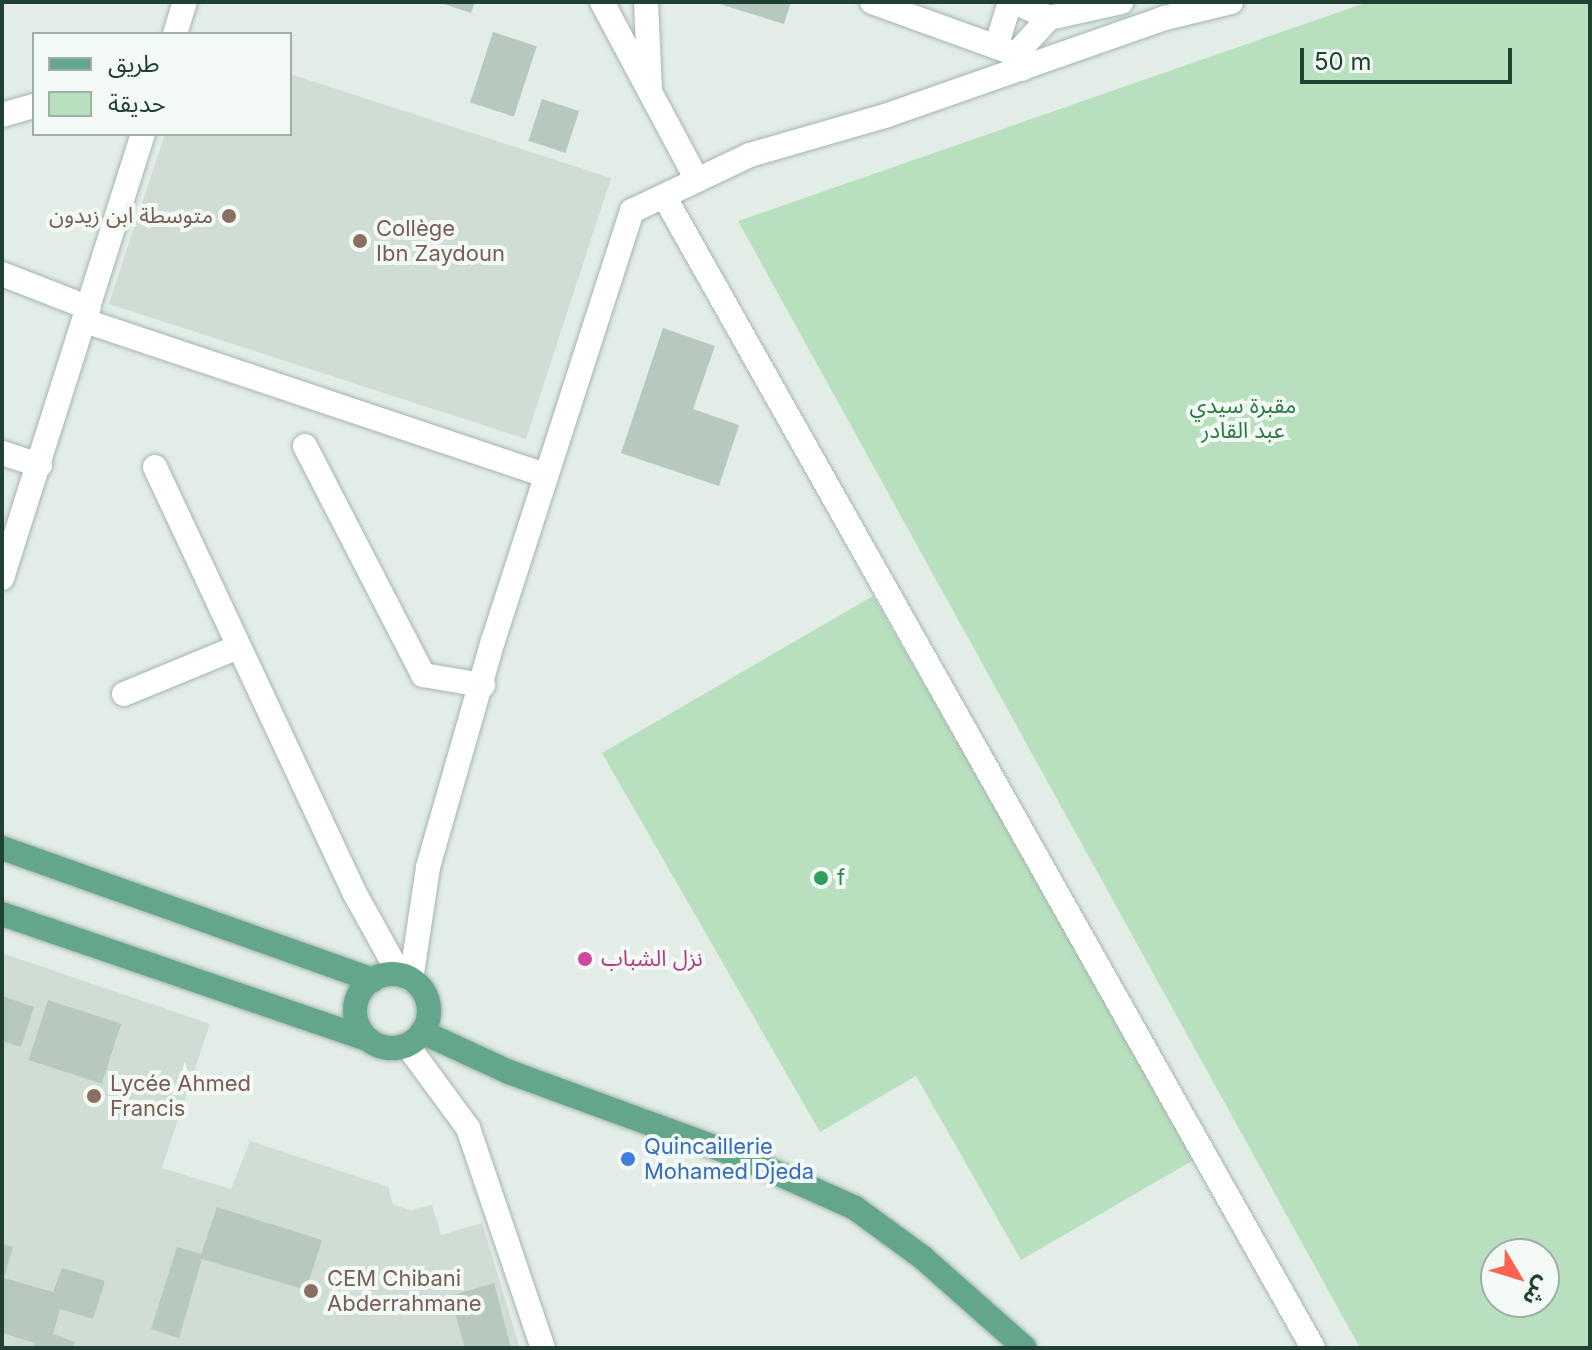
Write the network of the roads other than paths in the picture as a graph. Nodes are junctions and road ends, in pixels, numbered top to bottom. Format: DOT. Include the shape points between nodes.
graph roads {
  1 [pos="185,2"];
  2 [pos="602,2"];
  3 [pos="646,2"];
  4 [pos="872,2"];
  5 [pos="1013,2"];
  6 [pos="1121,2"];
  7 [pos="1231,2"];
  8 [pos="1049,18"];
  9 [pos="176,32"];
  10 [pos="1011,56"];
  11 [pos="650,98"];
  12 [pos="32,107"];
  13 [pos="2,115"];
  14 [pos="142,136"];
  15 [pos="697,180"];
  16 [pos="664,196"];
  17 [pos="2,274"];
  18 [pos="87,314"];
  19 [pos="305,446"];
  20 [pos="2,453"];
  21 [pos="40,465"];
  22 [pos="155,467"];
  23 [pos="546,475"];
  24 [pos="2,578"];
  25 [pos="238,647"];
  26 [pos="483,685"];
  27 [pos="124,694"];
  28 [pos="2,848"];
  29 [pos="2,914"];
  30 [pos="406,978"];
  31 [pos="373,980"];
  32 [pos="414,1038"];
  33 [pos="368,1039"];
  34 [pos="543,1348"];
  35 [pos="1025,1348"];
  36 [pos="1313,1348"];
  1 -- 9 [label="street"];
  2 -- 11 [label="street"];
  3 -- 11 [label="street"];
  4 -- 10 [label="street"];
  5 -- 8 [label="street"];
  5 -- 10 [label="street"];
  6 -- 8 [label="street"];
  7 -- 10 [label="street"];
  8 -- 10 [label="street"];
  10 -- 15 [label="street" via="885,116 750,155"];
  11 -- 15 [label="street"];
  12 -- 13 [label="street"];
  14 -- 18 [label="street"];
  15 -- 16 [label="street"];
  16 -- 23 [label="street" via="632,211"];
  16 -- 36 [label="street"];
  17 -- 18 [label="street"];
  18 -- 21 [label="street"];
  18 -- 23 [label="street"];
  19 -- 26 [label="street" via="423,675"];
  20 -- 21 [label="street"];
  21 -- 24 [label="street"];
  22 -- 25 [label="street"];
  23 -- 26 [label="street"];
  25 -- 27 [label="street"];
  25 -- 30 [label="street" via="354,892"];
  26 -- 30 [label="street" via="428,867"];
  28 -- 31 [label="main road"];
  29 -- 33 [label="main road"];
  30 -- 31 [label="main road"];
  30 -- 32 [label="main road" via="428,1004"];
  31 -- 33 [label="main road" via="355,1009"];
  32 -- 33 [label="main road" via="387,1048"];
  32 -- 34 [label="street" via="468,1128"];
  32 -- 35 [label="main road" via="741,1157 855,1208 922,1257"];
}
